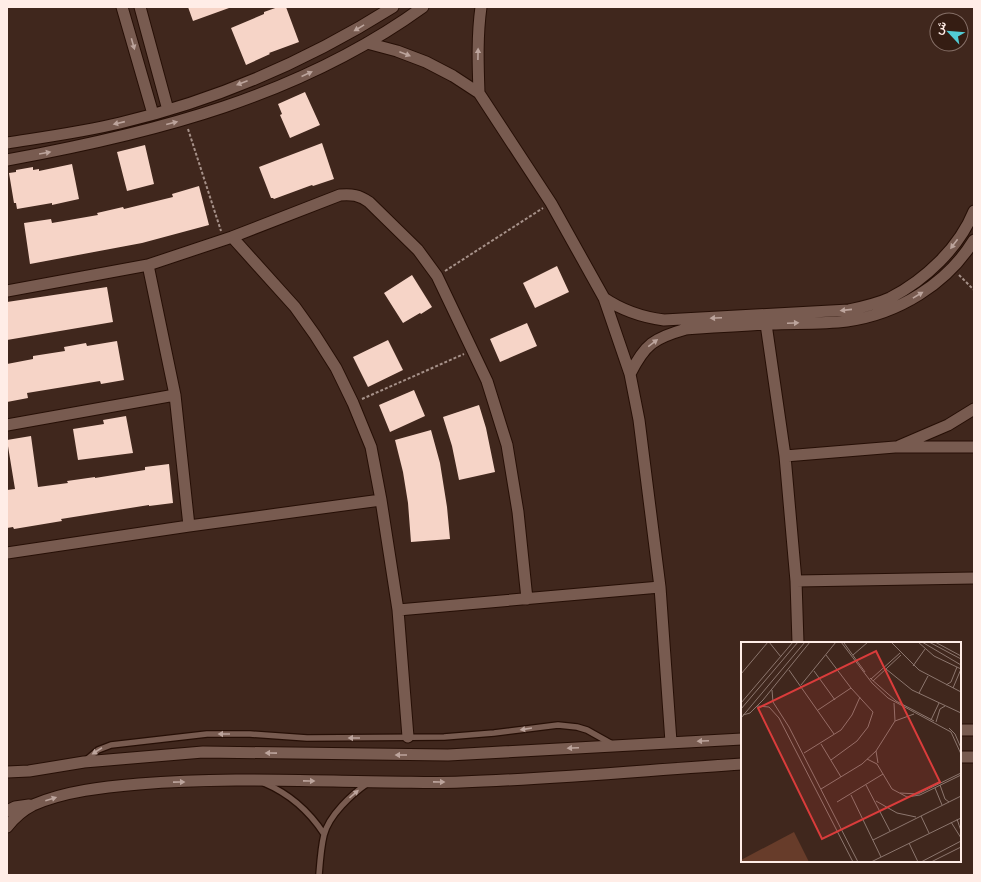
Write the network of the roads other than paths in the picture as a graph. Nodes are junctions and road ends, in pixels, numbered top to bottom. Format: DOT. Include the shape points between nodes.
graph roads {
  1 [pos="122,7"];
  2 [pos="140,7"];
  3 [pos="393,7"];
  4 [pos="423,7"];
  5 [pos="481,7"];
  6 [pos="367,43"];
  7 [pos="282,67"];
  8 [pos="289,83"];
  9 [pos="479,93"];
  10 [pos="168,110"];
  11 [pos="153,114"];
  12 [pos="7,144"];
  13 [pos="7,160"];
  14 [pos="974,211"];
  15 [pos="228,239"];
  16 [pos="974,240"];
  17 [pos="148,265"];
  18 [pos="7,291"];
  19 [pos="604,298"];
  20 [pos="686,324"];
  21 [pos="766,324"];
  22 [pos="630,374"];
  23 [pos="175,395"];
  24 [pos="974,409"];
  25 [pos="7,425"];
  26 [pos="974,447"];
  27 [pos="895,448"];
  28 [pos="785,456"];
  29 [pos="381,500"];
  30 [pos="189,526"];
  31 [pos="7,553"];
  32 [pos="974,578"];
  33 [pos="796,581"];
  34 [pos="660,587"];
  35 [pos="527,599"];
  36 [pos="398,610"];
  37 [pos="798,642"];
  38 [pos="961,730"];
  39 [pos="974,730"];
  40 [pos="408,737"];
  41 [pos="741,739"];
  42 [pos="671,742"];
  43 [pos="616,746"];
  44 [pos="961,757"];
  45 [pos="974,757"];
  46 [pos="84,762"];
  47 [pos="741,764"];
  48 [pos="12,772"];
  49 [pos="7,780"];
  50 [pos="259,780"];
  51 [pos="371,781"];
  52 [pos="32,806"];
  53 [pos="7,810"];
  54 [pos="7,827"];
  55 [pos="324,834"];
  56 [pos="318,875"];
  1 -- 11 [label="street, one-way"];
  2 -- 10 [label="street"];
  3 -- 7 [label="street, one-way" via="358,29"];
  4 -- 6 [label="street"];
  9 -- 5 [label="street, one-way" via="477,59"];
  8 -- 6 [label="street, one-way"];
  6 -- 9 [label="street, one-way" via="426,62"];
  7 -- 8 [label="street"];
  7 -- 10 [label="street, one-way"];
  13 -- 8 [label="street, one-way" via="185,120"];
  9 -- 19 [label="street" via="551,203"];
  10 -- 11 [label="street"];
  11 -- 12 [label="street, one-way" via="84,131"];
  14 -- 20 [label="street, one-way" via="957,241 942,260 907,288 882,301 849,310"];
  15 -- 17 [label="street"];
  15 -- 29 [label="street" via="295,307 336,368 371,447"];
  15 -- 35 [label="street" via="340,196 354,194 369,202 418,250 437,276 487,381 507,445 518,512"];
  21 -- 16 [label="street, one-way" via="848,320 896,307 942,278"];
  17 -- 18 [label="street"];
  17 -- 23 [label="street"];
  19 -- 20 [label="street" via="632,313"];
  19 -- 22 [label="street"];
  20 -- 21 [label="street"];
  22 -- 20 [label="street, one-way" via="652,343"];
  21 -- 28 [label="street"];
  22 -- 34 [label="street" via="639,420"];
  23 -- 25 [label="street"];
  23 -- 30 [label="street"];
  24 -- 27 [label="street"];
  26 -- 27 [label="street"];
  27 -- 28 [label="street"];
  28 -- 33 [label="street"];
  29 -- 30 [label="street"];
  29 -- 36 [label="street"];
  30 -- 31 [label="street"];
  32 -- 33 [label="street"];
  33 -- 37 [label="street"];
  34 -- 35 [label="street"];
  34 -- 42 [label="street"];
  35 -- 36 [label="street"];
  36 -- 40 [label="street"];
  38 -- 39 [label="street"];
  43 -- 40 [label="lane, one-way" via="587,730 558,725 466,736"];
  40 -- 46 [label="lane, one-way" via="307,738 207,734 111,745 98,750"];
  41 -- 42 [label="street, one-way"];
  42 -- 43 [label="street"];
  43 -- 46 [label="street, one-way" via="448,755 203,752"];
  44 -- 45 [label="street"];
  46 -- 48 [label="street"];
  51 -- 47 [label="street, one-way" via="458,782 536,779"];
  48 -- 49 [label="street"];
  50 -- 51 [label="street, one-way"];
  52 -- 50 [label="street, one-way" via="65,795 116,786"];
  50 -- 55 [label="lane" via="292,799"];
  55 -- 51 [label="lane, one-way" via="342,806"];
  52 -- 53 [label="street" via="21,805"];
  52 -- 54 [label="street"];
  55 -- 56 [label="lane"];
}
